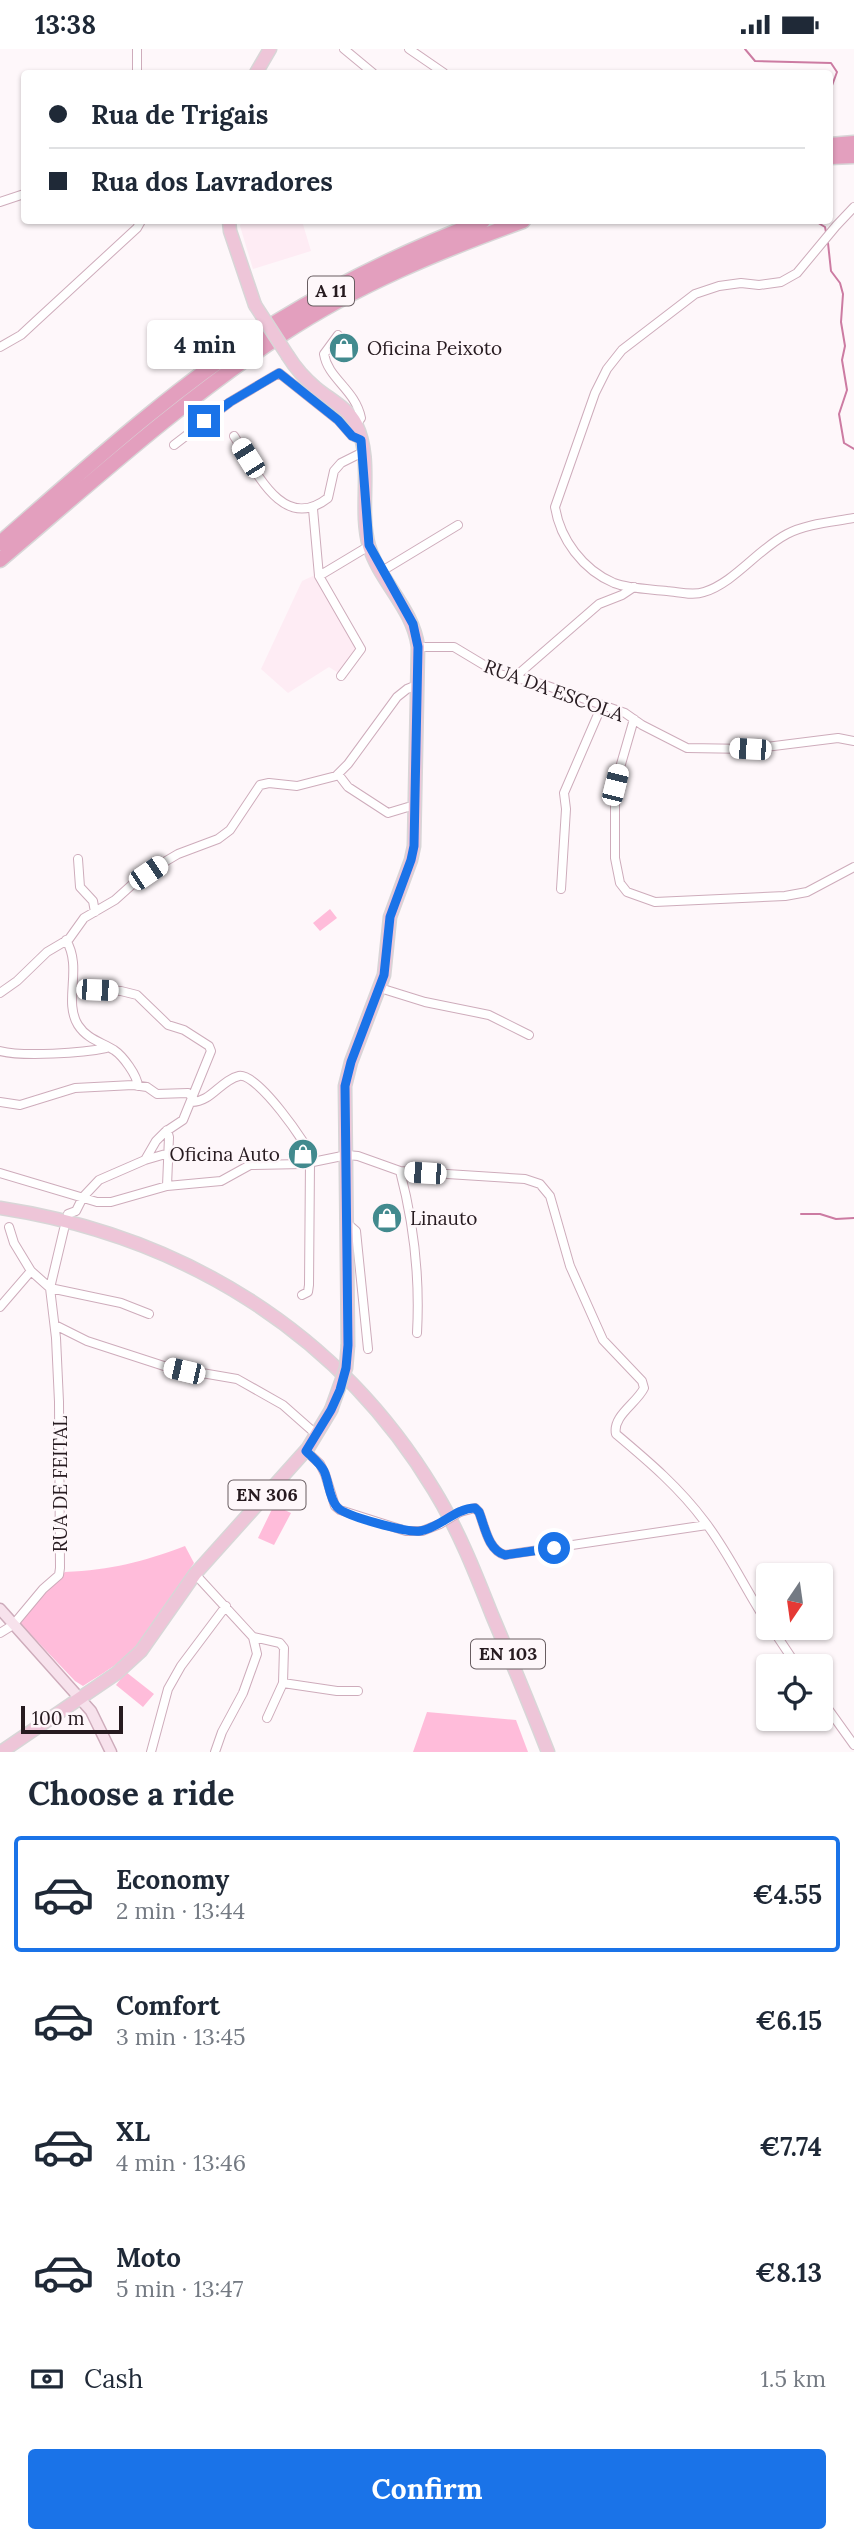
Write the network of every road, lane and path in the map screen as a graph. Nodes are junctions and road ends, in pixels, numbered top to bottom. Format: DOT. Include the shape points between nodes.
graph roads {
  1 [pos="137,49"];
  2 [pos="270,49"];
  3 [pos="344,49"];
  4 [pos="409,49"];
  5 [pos="137,70"];
  6 [pos="258,70"];
  7 [pos="369,70"];
  8 [pos="440,70"];
  9 [pos="854,143"];
  10 [pos="833,145"];
  11 [pos="854,156"];
  12 [pos="833,157"];
  13 [pos="20,196"];
  14 [pos="0,202"];
  15 [pos="854,207"];
  16 [pos="0,209"];
  17 [pos="139,224"];
  18 [pos="229,224"];
  19 [pos="476,224"];
  20 [pos="515,224"];
  21 [pos="338,335"];
  22 [pos="0,347"];
  23 [pos="356,425"];
  24 [pos="234,436"];
  25 [pos="174,445"];
  26 [pos="362,446"];
  27 [pos="313,509"];
  28 [pos="854,518"];
  29 [pos="458,525"];
  30 [pos="0,543"];
  31 [pos="369,545"];
  32 [pos="0,560"];
  33 [pos="382,571"];
  34 [pos="319,576"];
  35 [pos="634,587"];
  36 [pos="418,647"];
  37 [pos="341,676"];
  38 [pos="516,677"];
  39 [pos="417,685"];
  40 [pos="602,705"];
  41 [pos="634,719"];
  42 [pos="854,741"];
  43 [pos="338,774"];
  44 [pos="415,807"];
  45 [pos="78,859"];
  46 [pos="854,867"];
  47 [pos="561,889"];
  48 [pos="94,912"];
  49 [pos="66,940"];
  50 [pos="380,988"];
  51 [pos="73,989"];
  52 [pos="0,993"];
  53 [pos="529,1035"];
  54 [pos="106,1048"];
  55 [pos="0,1051"];
  56 [pos="138,1086"];
  57 [pos="192,1100"];
  58 [pos="0,1102"];
  59 [pos="167,1130"];
  60 [pos="169,1153"];
  61 [pos="347,1155"];
  62 [pos="145,1160"];
  63 [pos="312,1162"];
  64 [pos="400,1171"];
  65 [pos="0,1173"];
  66 [pos="167,1186"];
  67 [pos="83,1197"];
  68 [pos="0,1208"];
  69 [pos="0,1214"];
  70 [pos="68,1214"];
  71 [pos="348,1224"];
  72 [pos="82,1226"];
  73 [pos="9,1227"];
  74 [pos="64,1229"];
  75 [pos="31,1271"];
  76 [pos="50,1288"];
  77 [pos="302,1295"];
  78 [pos="0,1307"];
  79 [pos="149,1314"];
  80 [pos="55,1325"];
  81 [pos="417,1333"];
  82 [pos="368,1349"];
  83 [pos="317,1435"];
  84 [pos="306,1451"];
  85 [pos="707,1525"];
  86 [pos="195,1574"];
  87 [pos="756,1605"];
  88 [pos="226,1607"];
  89 [pos="0,1609"];
  90 [pos="13,1625"];
  91 [pos="0,1633"];
  92 [pos="253,1637"];
  93 [pos="283,1683"];
  94 [pos="358,1691"];
  95 [pos="80,1698"];
  96 [pos="833,1716"];
  97 [pos="267,1718"];
  98 [pos="854,1745"];
  99 [pos="1,1752"];
  100 [pos="111,1752"];
  101 [pos="151,1752"];
  102 [pos="215,1752"];
  103 [pos="548,1752"];
  1 -- 5 [label="street"];
  2 -- 6 [label="main road"];
  3 -- 7 [label="street"];
  4 -- 8 [label="street"];
  9 -- 10 [label="highway"];
  11 -- 12 [label="highway"];
  13 -- 14 [label="street"];
  13 -- 16 [label="street"];
  15 -- 35 [label="street" via="797,273 781,282 719,286 695,294 622,349 607,369 555,507 570,548 595,572"];
  17 -- 22 [label="street" via="35,323"];
  18 -- 23 [label="main road, EN 306, bridge" via="255,305 301,375 343,408"];
  19 -- 30 [label="highway, A 11" via="370,271 265,330 124,435"];
  20 -- 32 [label="highway, A 11" via="390,275 285,333 133,445"];
  21 -- 23 [label="street" via="324,354 358,408"];
  23 -- 26 [label="main road, EN 306"];
  24 -- 27 [label="street" via="281,503"];
  25 -- 26 [label="street" via="230,402 279,373 338,420"];
  26 -- 27 [label="street" via="334,471 331,493"];
  26 -- 31 [label="main road, EN 306"];
  27 -- 34 [label="street"];
  28 -- 35 [label="street" via="786,534 718,587 700,594"];
  29 -- 33 [label="street"];
  31 -- 33 [label="main road, EN 306"];
  31 -- 34 [label="street"];
  33 -- 36 [label="main road, EN 306" via="413,624"];
  34 -- 37 [label="street" via="361,649"];
  35 -- 38 [label="street" via="599,604"];
  36 -- 38 [label="street, RUA DA ESCOLA" via="454,647 499,674"];
  36 -- 39 [label="main road, EN 306"];
  38 -- 40 [label="street, RUA DA ESCOLA"];
  39 -- 43 [label="street" via="397,697"];
  39 -- 44 [label="main road, EN 306"];
  40 -- 41 [label="street, RUA DA ESCOLA"];
  40 -- 47 [label="street" via="564,793"];
  41 -- 42 [label="street, RUA DA ESCOLA" via="687,748 750,749 838,737"];
  41 -- 46 [label="street" via="615,793 615,858 620,883 628,892 655,902 785,895 807,892"];
  43 -- 44 [label="street" via="348,787 388,813"];
  43 -- 48 [label="street" via="297,786 260,785 230,830 170,859"];
  44 -- 50 [label="main road, EN 306" via="413,853 390,917"];
  45 -- 48 [label="street" via="80,887 93,901"];
  48 -- 49 [label="street"];
  49 -- 51 [label="street" via="74,956"];
  49 -- 52 [label="street"];
  50 -- 53 [label="street" via="489,1016"];
  50 -- 61 [label="main road, EN 306" via="345,1086"];
  51 -- 54 [label="street" via="76,1022"];
  51 -- 57 [label="street" via="137,995 168,1025 209,1047"];
  54 -- 55 [label="street"];
  54 -- 56 [label="street" via="115,1051"];
  56 -- 57 [label="street" via="158,1094 188,1093"];
  56 -- 58 [label="street" via="75,1089 20,1105"];
  57 -- 59 [label="street" via="183,1120"];
  57 -- 63 [label="street" via="205,1099 238,1076 247,1077 276,1106 310,1151"];
  59 -- 60 [label="street"];
  59 -- 62 [label="street"];
  60 -- 62 [label="street"];
  60 -- 66 [label="street"];
  61 -- 63 [label="street"];
  61 -- 64 [label="street"];
  61 -- 71 [label="main road, EN 306"];
  62 -- 67 [label="street" via="99,1180"];
  63 -- 66 [label="street" via="250,1165 220,1181"];
  63 -- 77 [label="street" via="309,1285"];
  64 -- 81 [label="street" via="413,1233"];
  64 -- 85 [label="street" via="525,1179 540,1184 550,1196 570,1266 603,1339 642,1381 640,1396 617,1420 616,1434 664,1475"];
  65 -- 67 [label="street"];
  66 -- 67 [label="street" via="111,1202"];
  67 -- 70 [label="street" via="76,1211"];
  68 -- 72 [label="main road, EN 103"];
  69 -- 72 [label="main road, EN 103"];
  71 -- 82 [label="street" via="356,1231"];
  71 -- 83 [label="main road, EN 306, bridge" via="346,1368"];
  72 -- 103 [label="main road, EN 103" via="174,1257 256,1304 321,1353 393,1429 434,1490 469,1557"];
  73 -- 75 [label="street"];
  74 -- 76 [label="street"];
  75 -- 76 [label="street"];
  75 -- 78 [label="street"];
  76 -- 79 [label="street" via="121,1303"];
  76 -- 80 [label="street, RUA DE FEITAL"];
  80 -- 83 [label="street" via="87,1341 167,1367 237,1379 283,1405"];
  80 -- 90 [label="street, RUA DE FEITAL" via="61,1567 59,1575"];
  83 -- 84 [label="main road, EN 306"];
  84 -- 85 [label="street, bridge" via="320,1464 340,1510 406,1531 422,1531 475,1508 492,1546 505,1555"];
  84 -- 86 [label="main road, EN 306"];
  85 -- 87 [label="street"];
  86 -- 88 [label="street"];
  86 -- 95 [label="main road, EN 306" via="141,1651"];
  88 -- 92 [label="street"];
  88 -- 101 [label="street" via="168,1689"];
  89 -- 90 [label="main road"];
  90 -- 91 [label="street, RUA DE FEITAL"];
  90 -- 95 [label="main road"];
  92 -- 93 [label="street" via="284,1648"];
  92 -- 102 [label="street" via="256,1659"];
  93 -- 94 [label="street"];
  93 -- 97 [label="street"];
  95 -- 99 [label="main road, EN 306"];
  95 -- 100 [label="main road"];
  96 -- 98 [label="street"];
}
